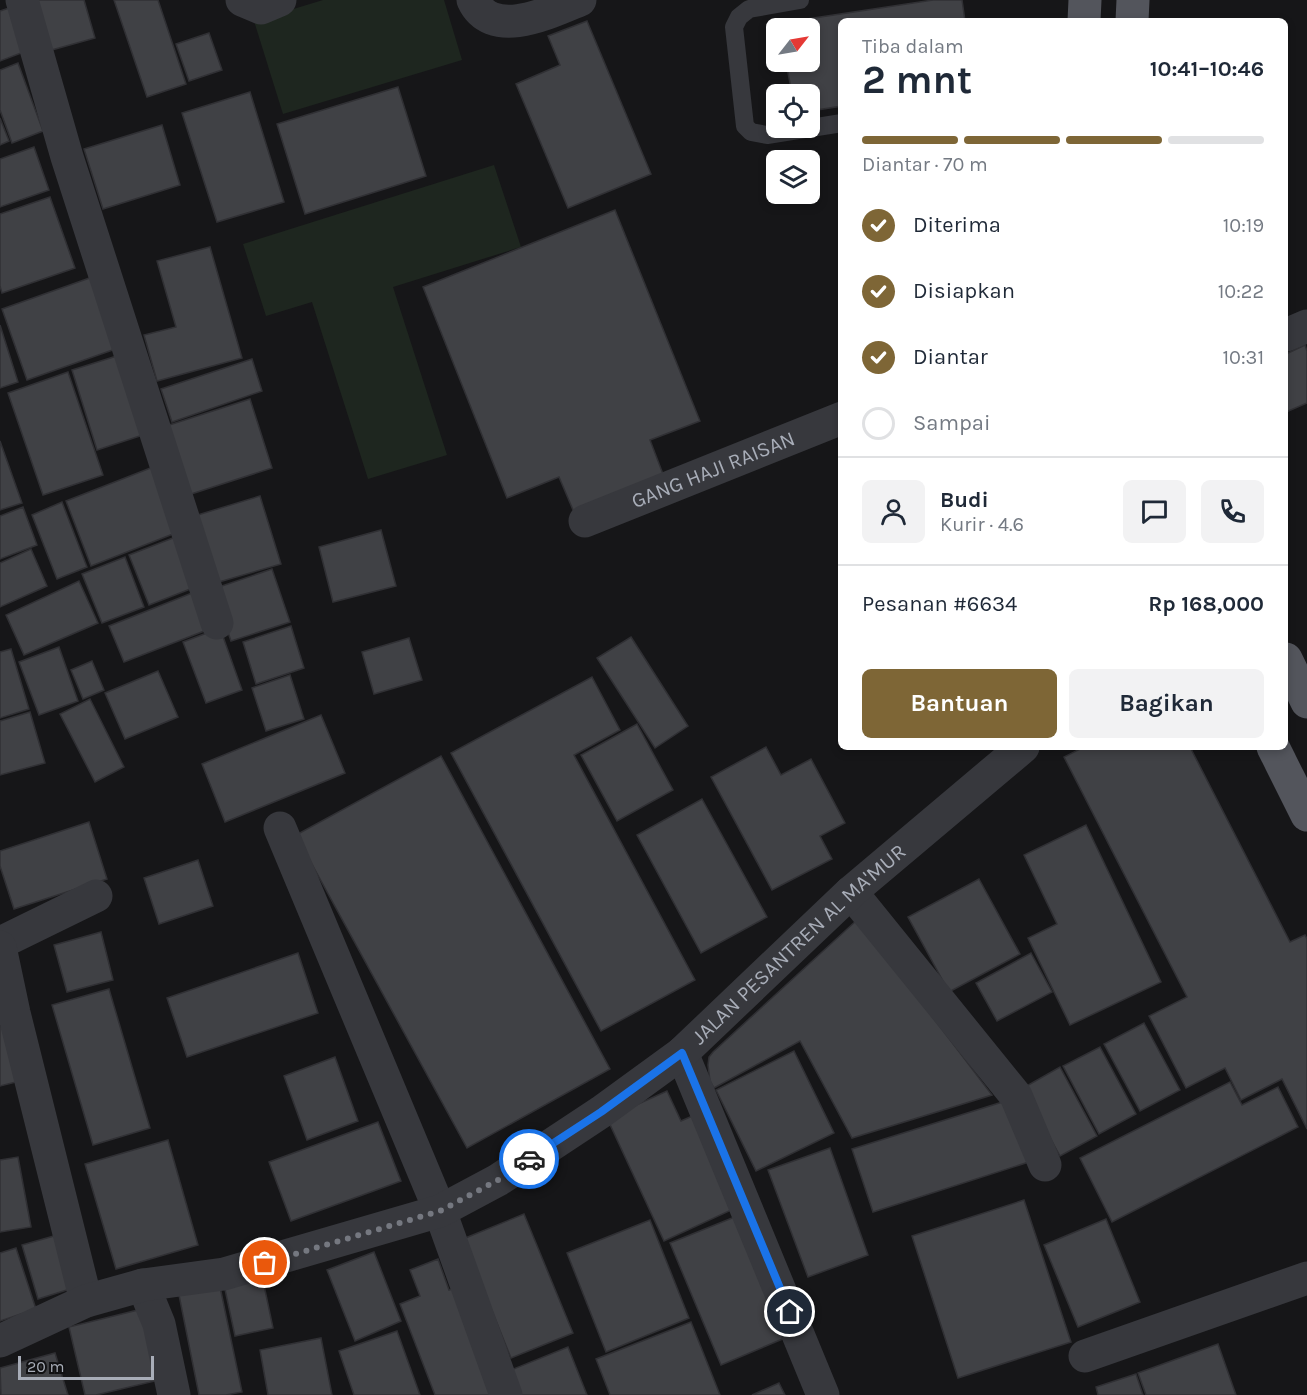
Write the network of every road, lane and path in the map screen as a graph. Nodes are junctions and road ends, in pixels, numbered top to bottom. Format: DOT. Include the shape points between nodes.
graph roads {
  1 [pos="22,0"];
  2 [pos="242,0"];
  3 [pos="280,0"];
  4 [pos="473,0"];
  5 [pos="580,0"];
  6 [pos="800,0"];
  7 [pos="1085,0"];
  8 [pos="1133,0"];
  9 [pos="1084,18"];
  10 [pos="1132,18"];
  11 [pos="838,124"];
  12 [pos="1307,326"];
  13 [pos="1288,334"];
  14 [pos="838,420"];
  15 [pos="585,521"];
  16 [pos="217,623"];
  17 [pos="1288,663"];
  18 [pos="1307,702"];
  19 [pos="1019,750"];
  20 [pos="1274,750"];
  21 [pos="1307,815"];
  22 [pos="280,828"];
  23 [pos="851,892"];
  24 [pos="96,896"];
  25 [pos="0,945"];
  26 [pos="682,1053"];
  27 [pos="1045,1165"];
  28 [pos="440,1211"];
  29 [pos="1307,1278"];
  30 [pos="143,1285"];
  31 [pos="86,1301"];
  32 [pos="0,1341"];
  33 [pos="1085,1356"];
  34 [pos="174,1395"];
  35 [pos="506,1395"];
  36 [pos="823,1395"];
  1 -- 16 [label="street" via="67,158"];
  2 -- 3 [label="street" via="261,8"];
  4 -- 5 [label="street" via="490,17 518,21"];
  6 -- 11 [label="lane" via="749,9 734,27 745,126 751,132 767,135"];
  7 -- 9 [label="main road"];
  8 -- 10 [label="main road"];
  12 -- 13 [label="street"];
  14 -- 15 [label="street, GANG HAJI RAISAN"];
  17 -- 18 [label="main road"];
  19 -- 23 [label="street, JALAN PESANTREN AL MA'MUR"];
  20 -- 21 [label="main road"];
  22 -- 28 [label="street"];
  23 -- 26 [label="street, JALAN PESANTREN AL MA'MUR"];
  23 -- 27 [label="street" via="1016,1096"];
  24 -- 25 [label="street"];
  25 -- 31 [label="street"];
  26 -- 28 [label="street, JALAN PESANTREN AL MA'MUR" via="498,1180"];
  26 -- 36 [label="street"];
  28 -- 30 [label="street, JALAN PESANTREN AL MA'MUR" via="224,1274"];
  28 -- 35 [label="street"];
  29 -- 33 [label="street"];
  30 -- 31 [label="street, JALAN PESANTREN AL MA'MUR"];
  30 -- 34 [label="street" via="159,1324"];
  31 -- 32 [label="street, JALAN PESANTREN AL MA'MUR"];
}
